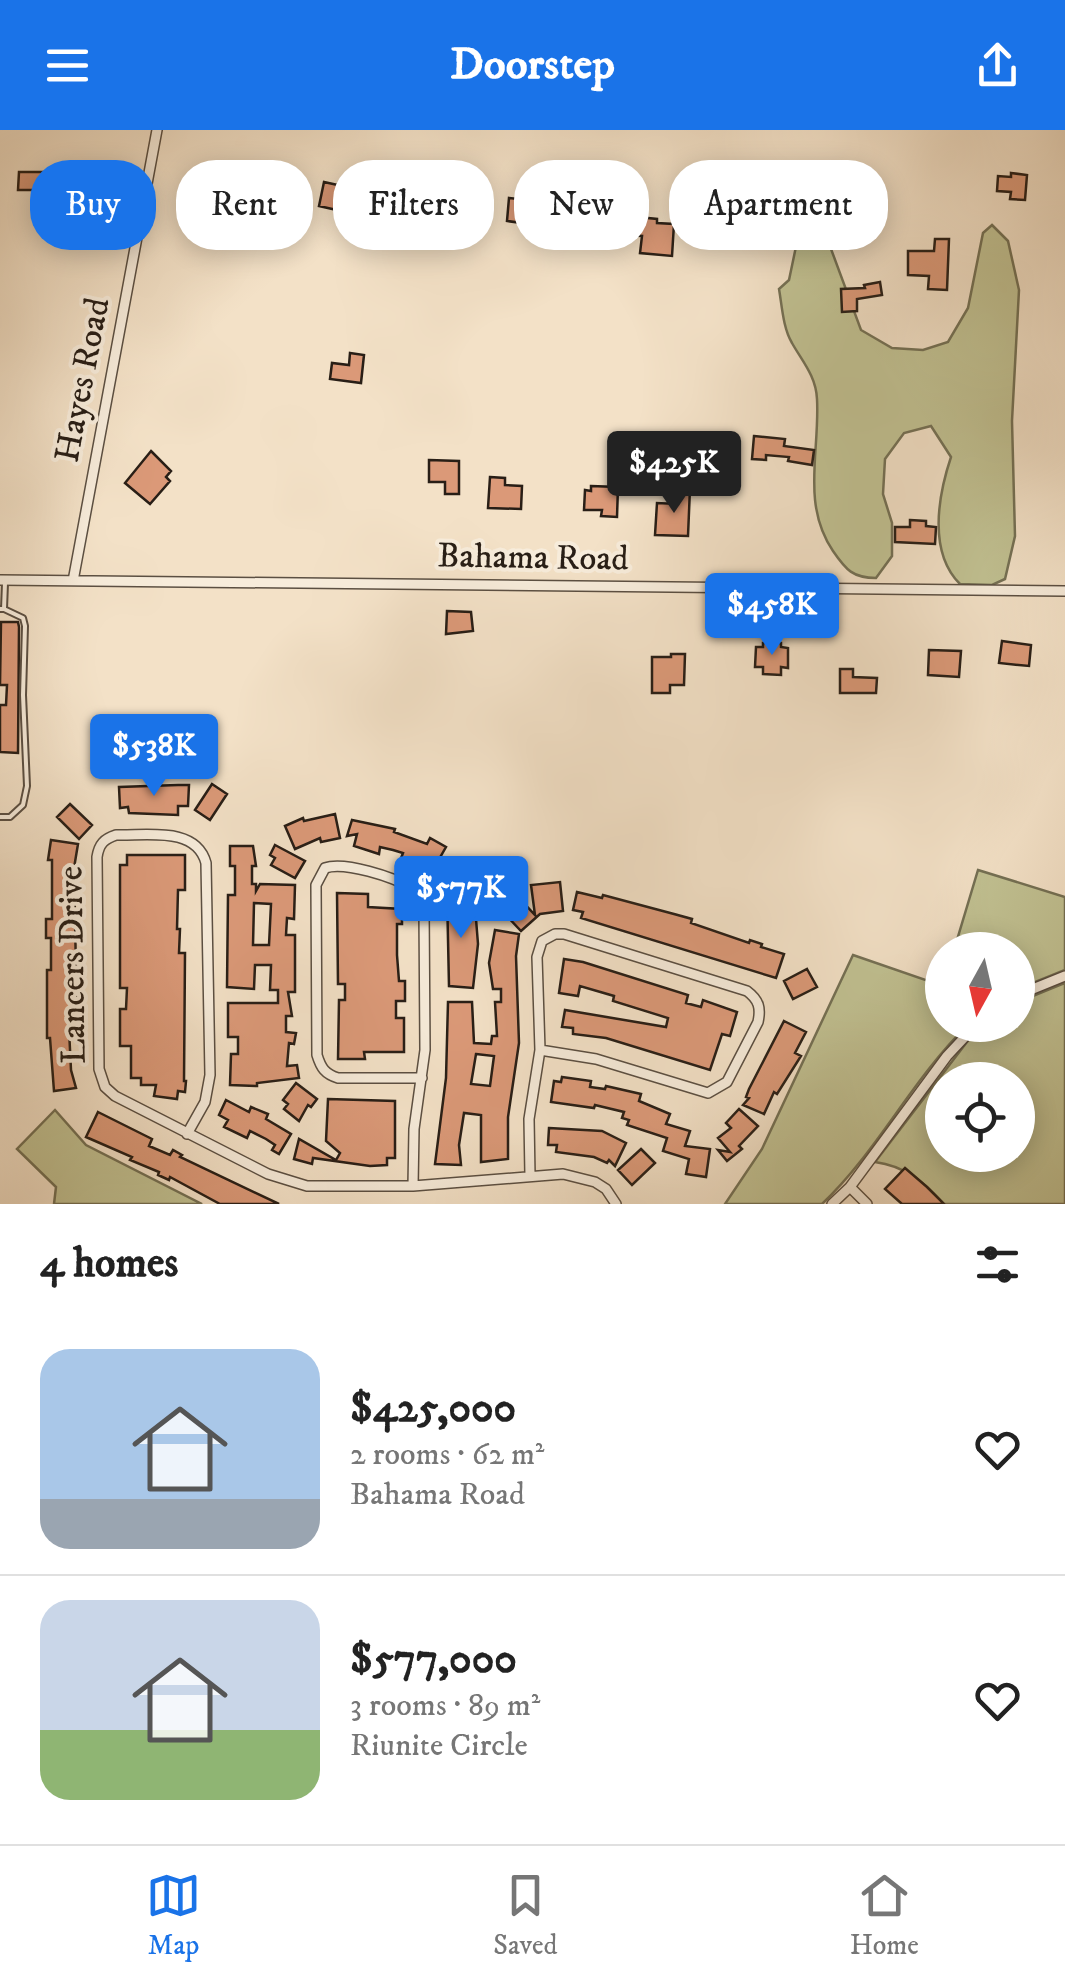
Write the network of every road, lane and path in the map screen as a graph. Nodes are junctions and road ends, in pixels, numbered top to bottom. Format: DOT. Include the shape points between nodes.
graph roads {
  1 [pos="157,130"];
  2 [pos="3,580"];
  3 [pos="73,581"];
  4 [pos="1065,592"];
  5 [pos="2,609"];
  6 [pos="0,817"];
  7 [pos="1065,976"];
  8 [pos="1035,988"];
  9 [pos="960,1042"];
  10 [pos="540,1050"];
  11 [pos="422,1078"];
  12 [pos="188,1134"];
  13 [pos="530,1176"];
  14 [pos="414,1186"];
  15 [pos="850,1187"];
  16 [pos="616,1204"];
  17 [pos="832,1204"];
  18 [pos="867,1204"];
  1 -- 3 [label="street, Hayes Road"];
  2 -- 3 [label="street, Bahama Road"];
  2 -- 5 [label="lane"];
  3 -- 4 [label="street, Bahama Road"];
  5 -- 6 [label="lane" via="23,618 25,626 27,786 22,805"];
  7 -- 8 [label="street"];
  9 -- 15 [label="street"];
  10 -- 10 [label="street" via="537,957 542,941 555,934 747,992 760,1011 727,1082 708,1092"];
  10 -- 13 [label="street" via="529,1119"];
  11 -- 11 [label="street" via="421,898 408,886 347,866 324,868 316,885 320,1066 338,1078"];
  11 -- 14 [label="street"];
  12 -- 12 [label="street, Lancers Drive" via="115,1096 101,1079 97,857 106,838 116,835 180,836 200,848 206,864 210,1075"];
  12 -- 14 [label="street, Lancers Drive" via="308,1186"];
  13 -- 14 [label="street, Lancers Drive"];
  13 -- 16 [label="street, Lancers Drive" via="579,1177 606,1189"];
  15 -- 17 [label="street"];
  15 -- 18 [label="street"];
}
